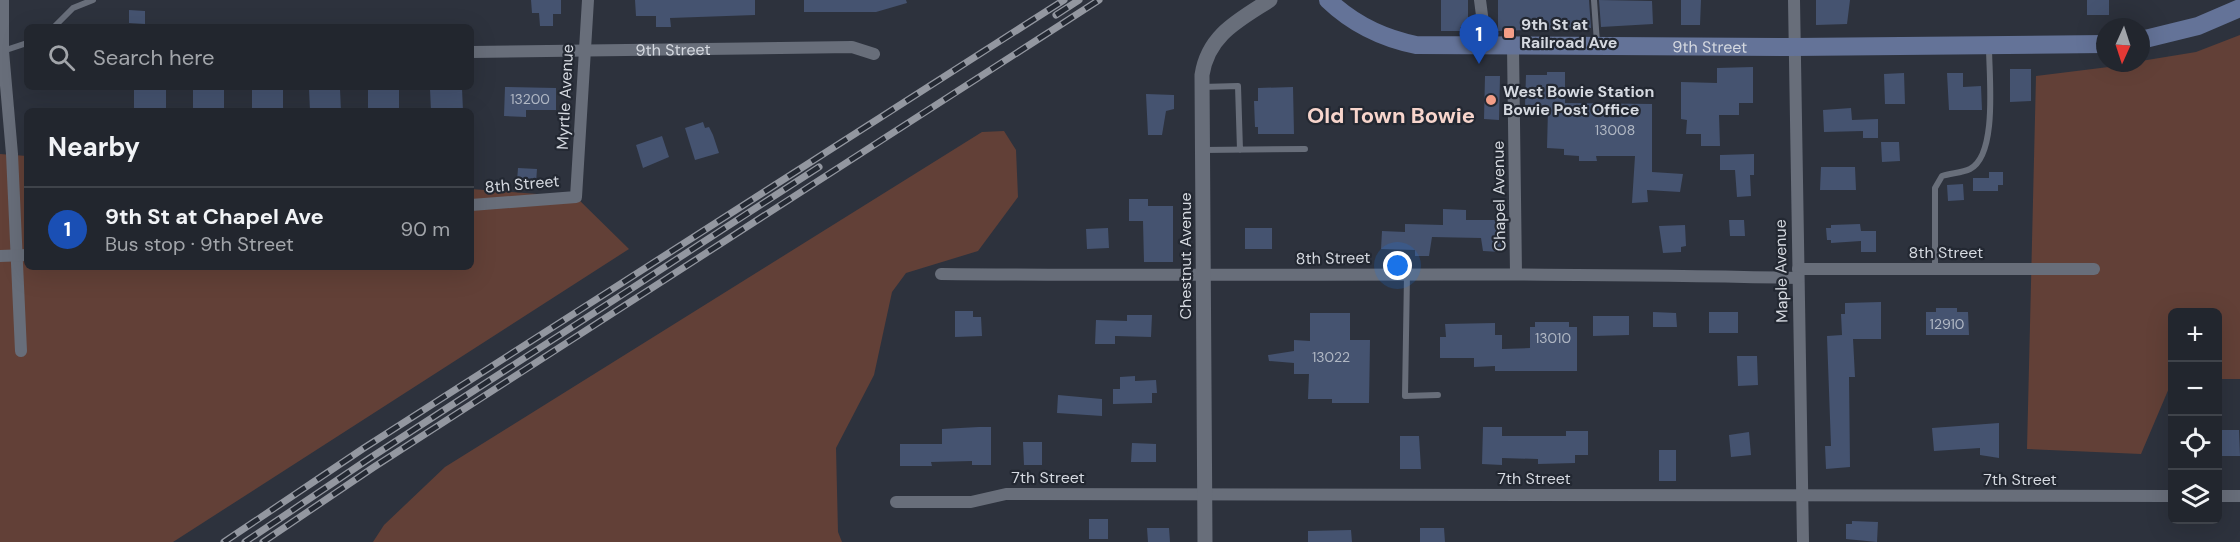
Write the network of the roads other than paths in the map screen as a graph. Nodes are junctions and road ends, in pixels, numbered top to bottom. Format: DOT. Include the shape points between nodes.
graph roads {
  1 [pos="3,0"];
  2 [pos="93,0"];
  3 [pos="588,0"];
  4 [pos="1270,0"];
  5 [pos="1328,0"];
  6 [pos="1480,0"];
  7 [pos="1594,0"];
  8 [pos="1794,0"];
  9 [pos="2240,8"];
  10 [pos="57,24"];
  11 [pos="2150,38"];
  12 [pos="24,44"];
  13 [pos="2096,44"];
  14 [pos="1486,46"];
  15 [pos="1513,46"];
  16 [pos="1989,46"];
  17 [pos="1598,47"];
  18 [pos="1794,47"];
  19 [pos="585,51"];
  20 [pos="2,52"];
  21 [pos="474,52"];
  22 [pos="874,54"];
  23 [pos="1202,87"];
  24 [pos="1202,150"];
  25 [pos="1240,150"];
  26 [pos="1305,150"];
  27 [pos="576,197"];
  28 [pos="474,206"];
  29 [pos="0,256"];
  30 [pos="22,256"];
  31 [pos="1935,268"];
  32 [pos="2094,269"];
  33 [pos="1798,273"];
  34 [pos="941,274"];
  35 [pos="1407,274"];
  36 [pos="1516,274"];
  37 [pos="1202,276"];
  38 [pos="21,351"];
  39 [pos="1438,395"];
  40 [pos="1205,493"];
  41 [pos="1801,495"];
  42 [pos="2168,496"];
  43 [pos="2222,496"];
  44 [pos="2240,496"];
  45 [pos="896,502"];
  46 [pos="1205,542"];
  47 [pos="1803,542"];
  1 -- 20 [label="street"];
  2 -- 10 [label="lane" via="73,8"];
  3 -- 19 [label="street, Myrtle Avenue"];
  4 -- 23 [label="street, Chestnut Avenue" via="1227,29 1213,44 1204,64"];
  5 -- 14 [label="main road, 9th Street" via="1362,26 1398,42"];
  6 -- 14 [label="street"];
  7 -- 17 [label="lane"];
  8 -- 18 [label="street, Maple Avenue"];
  9 -- 11 [label="main road" via="2181,31"];
  12 -- 20 [label="lane"];
  13 -- 16 [label="main road, 9th Street"];
  14 -- 15 [label="main road, 9th Street"];
  15 -- 17 [label="main road, 9th Street"];
  15 -- 36 [label="street, Chapel Avenue"];
  16 -- 18 [label="main road, 9th Street"];
  16 -- 31 [label="lane" via="1985,149 1969,170 1942,176 1935,188"];
  17 -- 18 [label="main road, 9th Street"];
  18 -- 33 [label="street, Maple Avenue"];
  19 -- 21 [label="street, 9th Street"];
  19 -- 22 [label="street, 9th Street" via="852,47"];
  19 -- 27 [label="street, Myrtle Avenue"];
  20 -- 30 [label="street"];
  23 -- 24 [label="street, Chestnut Avenue"];
  23 -- 25 [label="lane" via="1238,86"];
  24 -- 25 [label="lane"];
  24 -- 37 [label="street, Chestnut Avenue"];
  25 -- 26 [label="lane"];
  27 -- 28 [label="street, 8th Street"];
  29 -- 30 [label="street"];
  30 -- 38 [label="street"];
  31 -- 32 [label="street, 8th Street"];
  31 -- 33 [label="street, 8th Street"];
  33 -- 36 [label="street, 8th Street"];
  33 -- 41 [label="street, Maple Avenue"];
  34 -- 37 [label="street, 8th Street"];
  35 -- 36 [label="street, 8th Street"];
  35 -- 37 [label="street, 8th Street"];
  35 -- 39 [label="lane" via="1405,396"];
  37 -- 40 [label="street, Chestnut Avenue"];
  40 -- 41 [label="street, 7th Street"];
  40 -- 45 [label="street, 7th Street" via="1006,494 971,502"];
  40 -- 46 [label="street, Chestnut Avenue"];
  41 -- 42 [label="street, 7th Street"];
  41 -- 47 [label="street, Maple Avenue"];
  43 -- 44 [label="street"];
}
